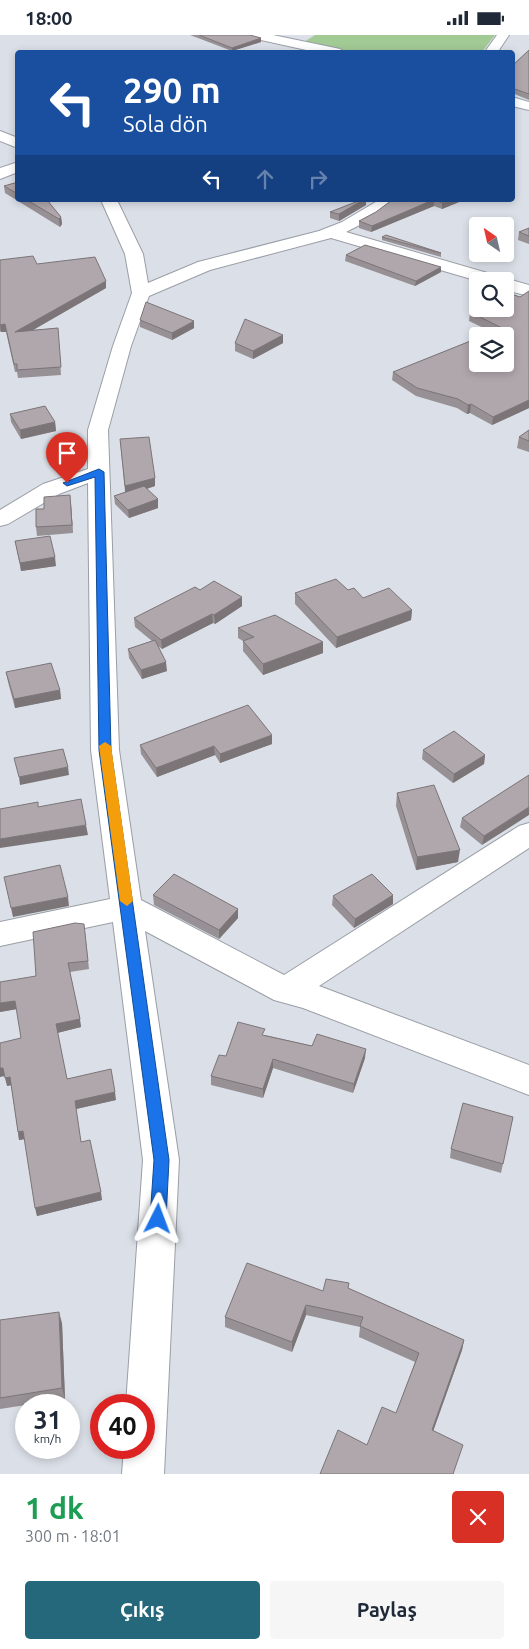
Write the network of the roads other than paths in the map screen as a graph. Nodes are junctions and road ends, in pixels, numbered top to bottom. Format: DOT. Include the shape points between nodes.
graph roads {
  1 [pos="256,35"];
  2 [pos="502,35"];
  3 [pos="294,38"];
  4 [pos="285,50"];
  5 [pos="331,50"];
  6 [pos="492,50"];
  7 [pos="515,102"];
  8 [pos="529,106"];
  9 [pos="0,135"];
  10 [pos="15,142"];
  11 [pos="15,167"];
  12 [pos="0,174"];
  13 [pos="110,202"];
  14 [pos="387,202"];
  15 [pos="330,232"];
  16 [pos="469,273"];
  17 [pos="514,287"];
  18 [pos="529,291"];
  19 [pos="141,293"];
  20 [pos="99,472"];
  21 [pos="0,519"];
  22 [pos="529,834"];
  23 [pos="128,907"];
  24 [pos="0,934"];
  25 [pos="285,991"];
  26 [pos="529,1080"];
  27 [pos="143,1474"];
  1 -- 3 [label="street"];
  2 -- 6 [label="street"];
  3 -- 4 [label="street"];
  3 -- 5 [label="street"];
  7 -- 8 [label="street"];
  9 -- 10 [label="street"];
  11 -- 12 [label="street"];
  13 -- 19 [label="street" via="134,254"];
  14 -- 15 [label="street" via="373,213"];
  15 -- 16 [label="street"];
  15 -- 19 [label="street" via="202,266"];
  17 -- 18 [label="street"];
  19 -- 20 [label="street" via="122,345 98,430"];
  20 -- 21 [label="street" via="51,489"];
  20 -- 23 [label="street" via="105,750"];
  22 -- 25 [label="street"];
  23 -- 24 [label="street"];
  23 -- 25 [label="street"];
  23 -- 27 [label="street" via="161,1160"];
  25 -- 26 [label="street" via="306,995"];
}
